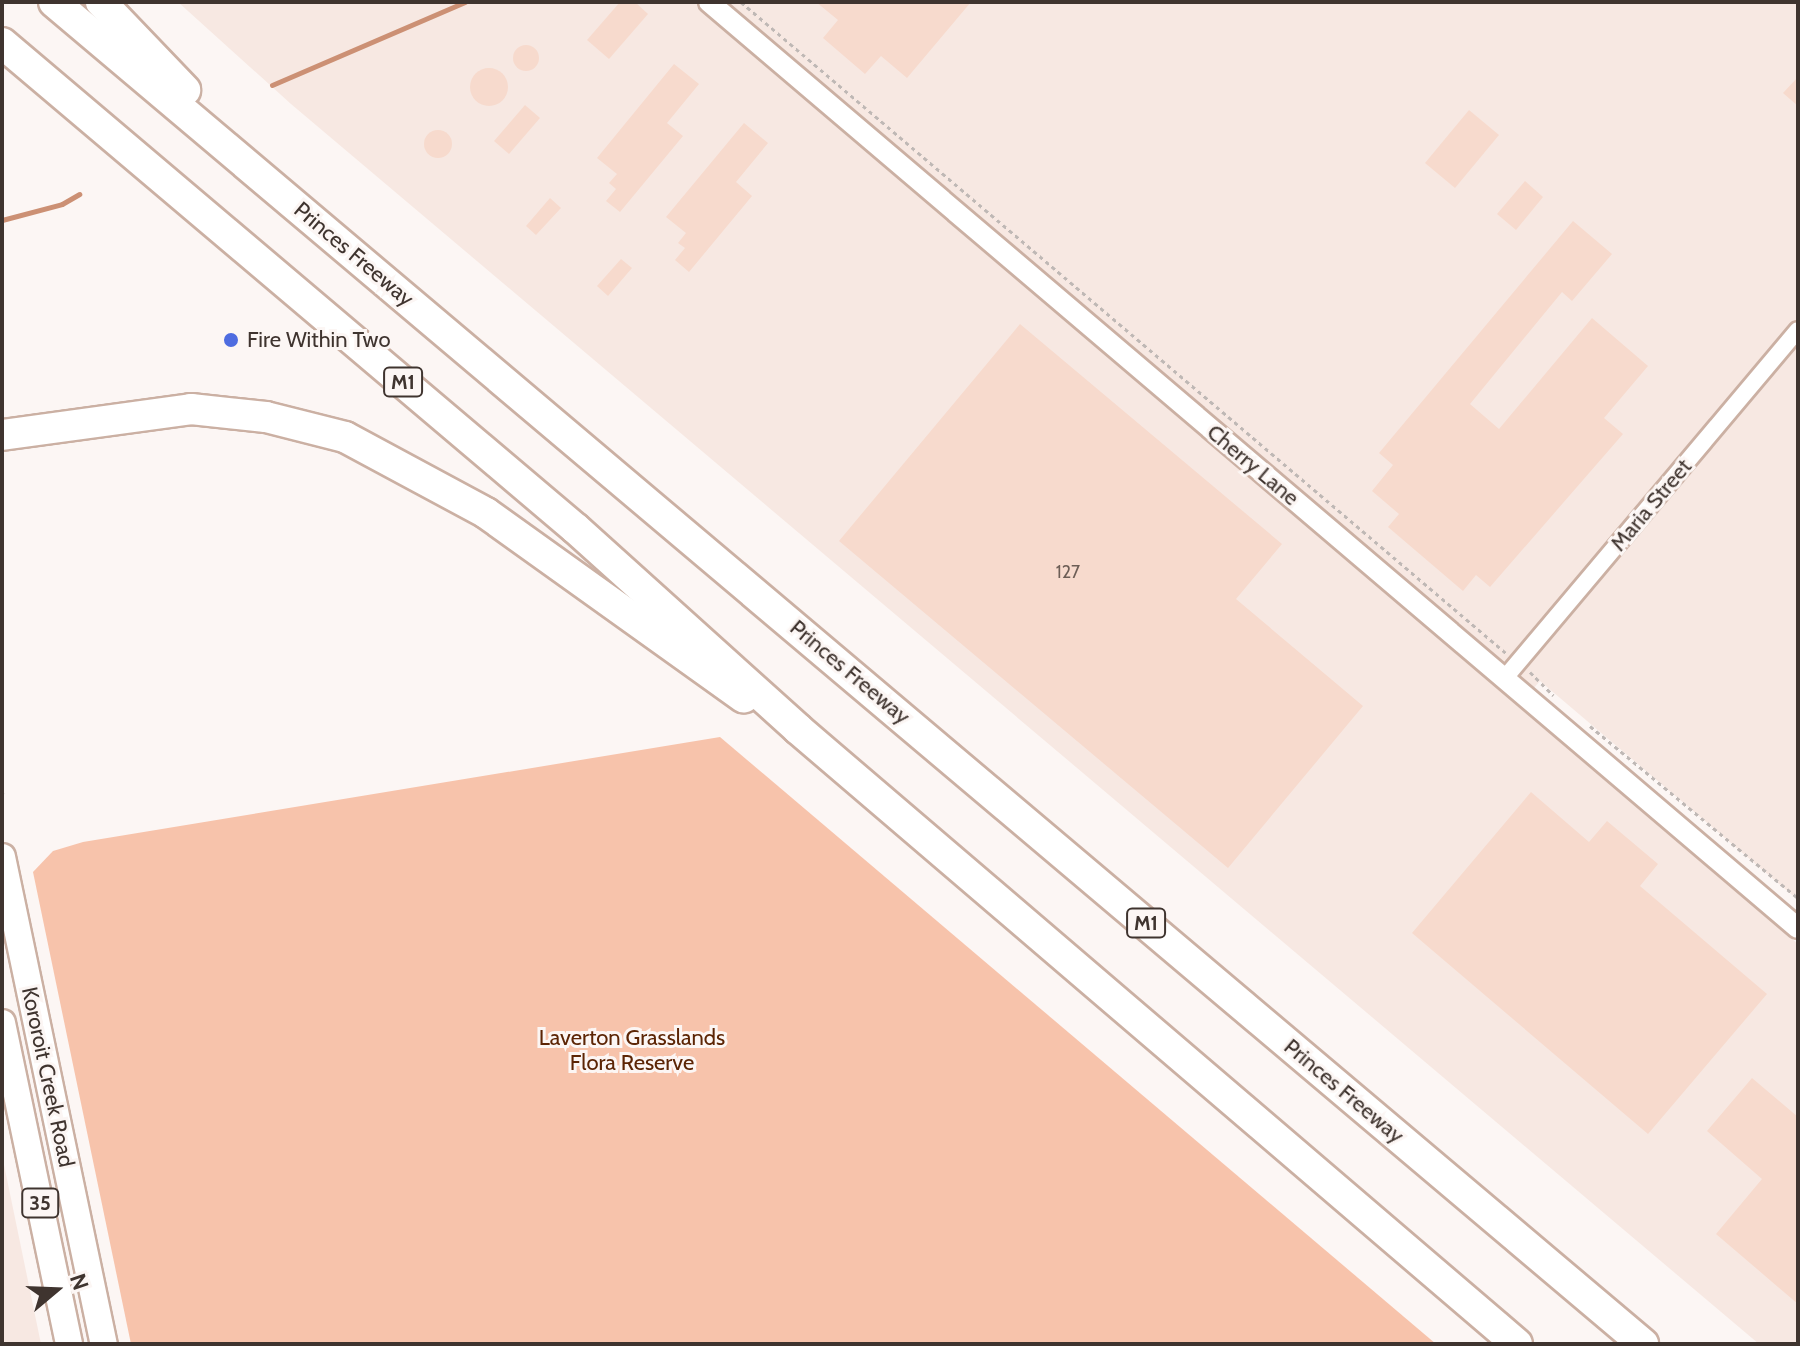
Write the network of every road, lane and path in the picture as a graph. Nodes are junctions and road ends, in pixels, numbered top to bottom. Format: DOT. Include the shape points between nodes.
graph roads {
  1 [pos="54,2"];
  2 [pos="101,2"];
  3 [pos="709,2"];
  4 [pos="741,2"];
  5 [pos="2,43"];
  6 [pos="1798,330"];
  7 [pos="48,426"];
  8 [pos="2,435"];
  9 [pos="2,447"];
  10 [pos="648,501"];
  11 [pos="1510,671"];
  12 [pos="1562,704"];
  13 [pos="1589,725"];
  14 [pos="798,729"];
  15 [pos="2,857"];
  16 [pos="1798,898"];
  17 [pos="1798,928"];
  18 [pos="2,1023"];
  19 [pos="69,1344"];
  20 [pos="104,1344"];
  21 [pos="1517,1344"];
  22 [pos="1643,1344"];
  1 -- 10 [label="highway, Princes Freeway / M1"];
  2 -- 10 [label="highway" via="190,95"];
  3 -- 11 [label="street, Cherry Lane"];
  4 -- 11 [label="path"];
  5 -- 14 [label="highway, M1" via="575,528"];
  6 -- 11 [label="street, Maria Street"];
  7 -- 8 [label="highway"];
  7 -- 9 [label="highway"];
  7 -- 14 [label="highway" via="191,409 266,417 345,437 486,513 708,676"];
  10 -- 22 [label="highway, Princes Freeway / M1"];
  11 -- 12 [label="path"];
  11 -- 17 [label="street, Cherry Lane"];
  13 -- 16 [label="path"];
  14 -- 21 [label="highway, M1"];
  15 -- 20 [label="main road, Kororoit Creek Road / 35"];
  18 -- 19 [label="main road, Kororoit Creek Road / 35"];
}
